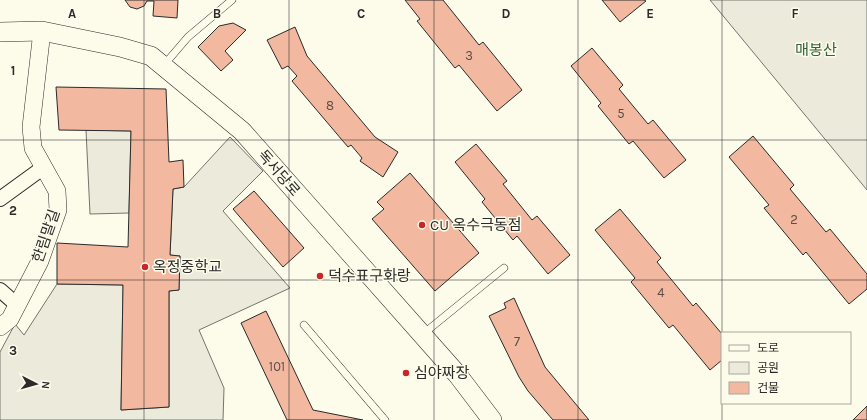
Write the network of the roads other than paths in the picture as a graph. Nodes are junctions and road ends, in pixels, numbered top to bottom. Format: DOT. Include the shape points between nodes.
graph roads {
  1 [pos="232,0"];
  2 [pos="42,31"];
  3 [pos="0,32"];
  4 [pos="162,66"];
  5 [pos="44,167"];
  6 [pos="0,199"];
  7 [pos="504,268"];
  8 [pos="0,290"];
  9 [pos="17,305"];
  10 [pos="304,325"];
  11 [pos="0,327"];
  12 [pos="423,334"];
  13 [pos="385,420"];
  14 [pos="492,420"];
  1 -- 4 [label="lane" via="188,37"];
  2 -- 3 [label="main road, 독서당로"];
  2 -- 4 [label="main road, 독서당로" via="150,56"];
  2 -- 5 [label="street, 한림말길" via="30,127 34,148"];
  4 -- 12 [label="main road, 독서당로" via="242,131"];
  5 -- 6 [label="street"];
  5 -- 9 [label="street, 한림말길" via="57,191 58,210 40,261"];
  7 -- 12 [label="lane"];
  8 -- 9 [label="street"];
  9 -- 11 [label="street, 한림말길" via="10,319"];
  10 -- 13 [label="lane"];
  12 -- 14 [label="main road, 독서당로"];
}
